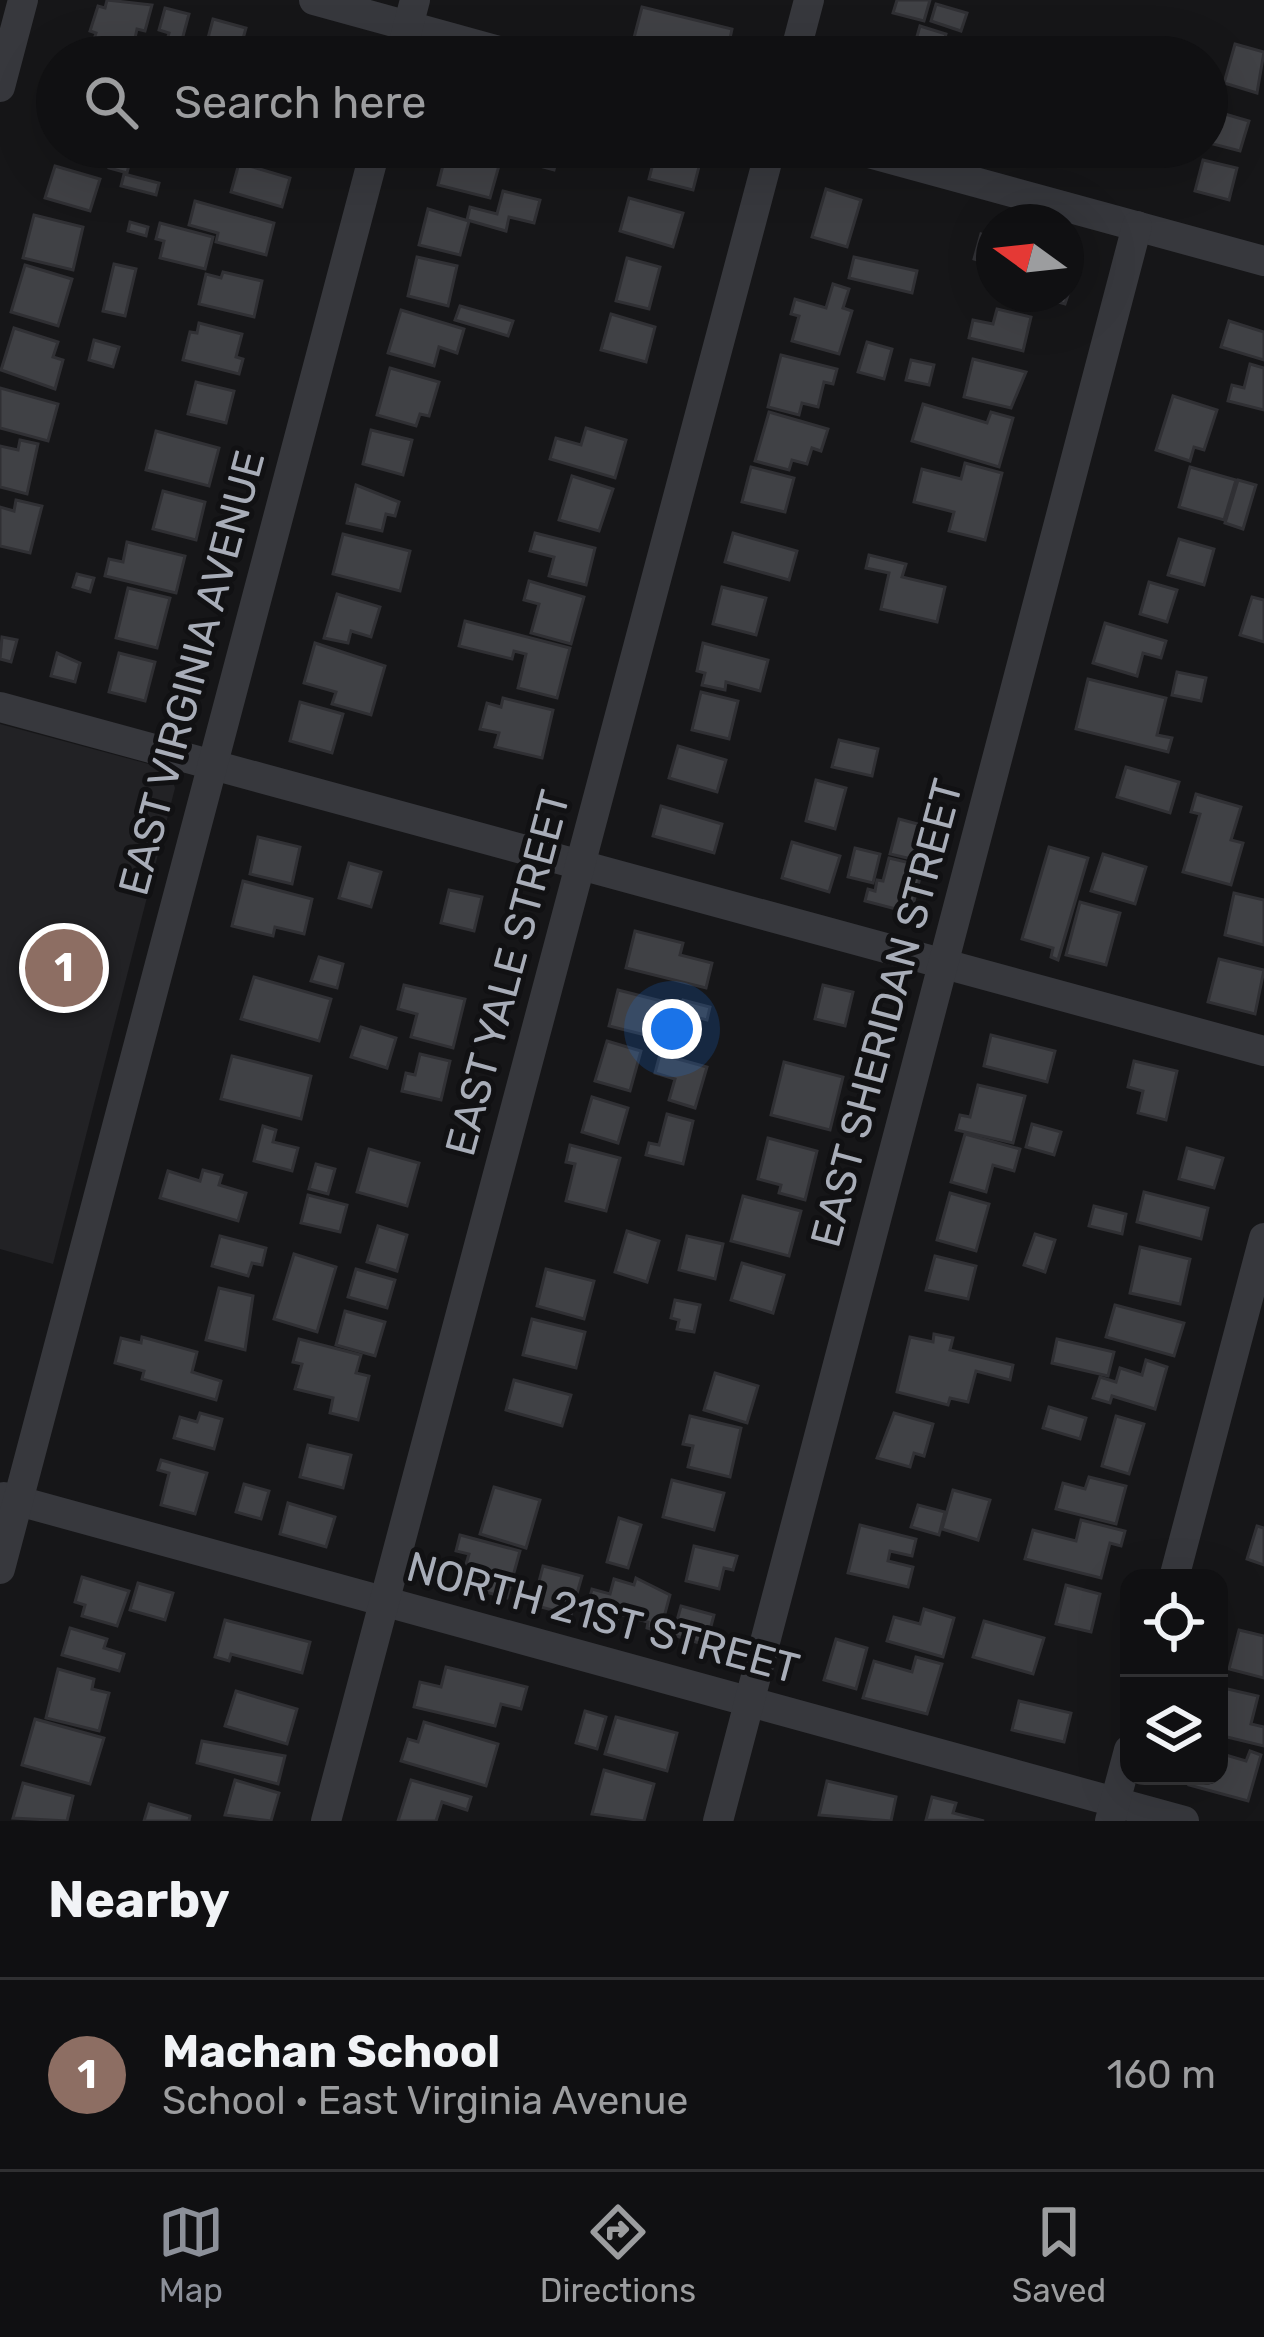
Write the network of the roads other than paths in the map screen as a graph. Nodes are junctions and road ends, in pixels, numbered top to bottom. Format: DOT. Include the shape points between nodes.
graph roads {
  1 [pos="23,0"];
  2 [pos="314,0"];
  3 [pos="809,0"];
  4 [pos="411,13"];
  5 [pos="468,36"];
  6 [pos="800,36"];
  7 [pos="0,87"];
  8 [pos="370,168"];
  9 [pos="765,168"];
  10 [pos="924,168"];
  11 [pos="1137,226"];
  12 [pos="1264,261"];
  13 [pos="0,707"];
  14 [pos="210,764"];
  15 [pos="580,865"];
  16 [pos="943,964"];
  17 [pos="1264,1052"];
  18 [pos="1264,1238"];
  19 [pos="9,1498"];
  20 [pos="0,1569"];
  21 [pos="1176,1569"];
  22 [pos="385,1601"];
  23 [pos="751,1702"];
  24 [pos="1113,1812"];
  25 [pos="326,1821"];
  26 [pos="718,1821"];
  27 [pos="1184,1821"];
  1 -- 7 [label="street"];
  2 -- 4 [label="street"];
  3 -- 6 [label="street"];
  4 -- 5 [label="street"];
  8 -- 14 [label="street, EAST VIRGINIA AVENUE"];
  9 -- 15 [label="street, EAST YALE STREET"];
  10 -- 11 [label="street"];
  11 -- 12 [label="street"];
  11 -- 16 [label="street, EAST SHERIDAN STREET"];
  13 -- 14 [label="street"];
  14 -- 15 [label="street"];
  14 -- 19 [label="street, EAST VIRGINIA AVENUE"];
  15 -- 16 [label="street"];
  15 -- 22 [label="street, EAST YALE STREET"];
  16 -- 17 [label="street"];
  16 -- 23 [label="street, EAST SHERIDAN STREET"];
  18 -- 21 [label="street"];
  19 -- 20 [label="street, EAST VIRGINIA AVENUE"];
  19 -- 22 [label="street, NORTH 21ST STREET"];
  22 -- 23 [label="street, NORTH 21ST STREET"];
  22 -- 25 [label="street, EAST YALE STREET"];
  23 -- 24 [label="street, NORTH 21ST STREET"];
  23 -- 26 [label="street, EAST SHERIDAN STREET"];
  24 -- 27 [label="street, NORTH 21ST STREET"];
}
